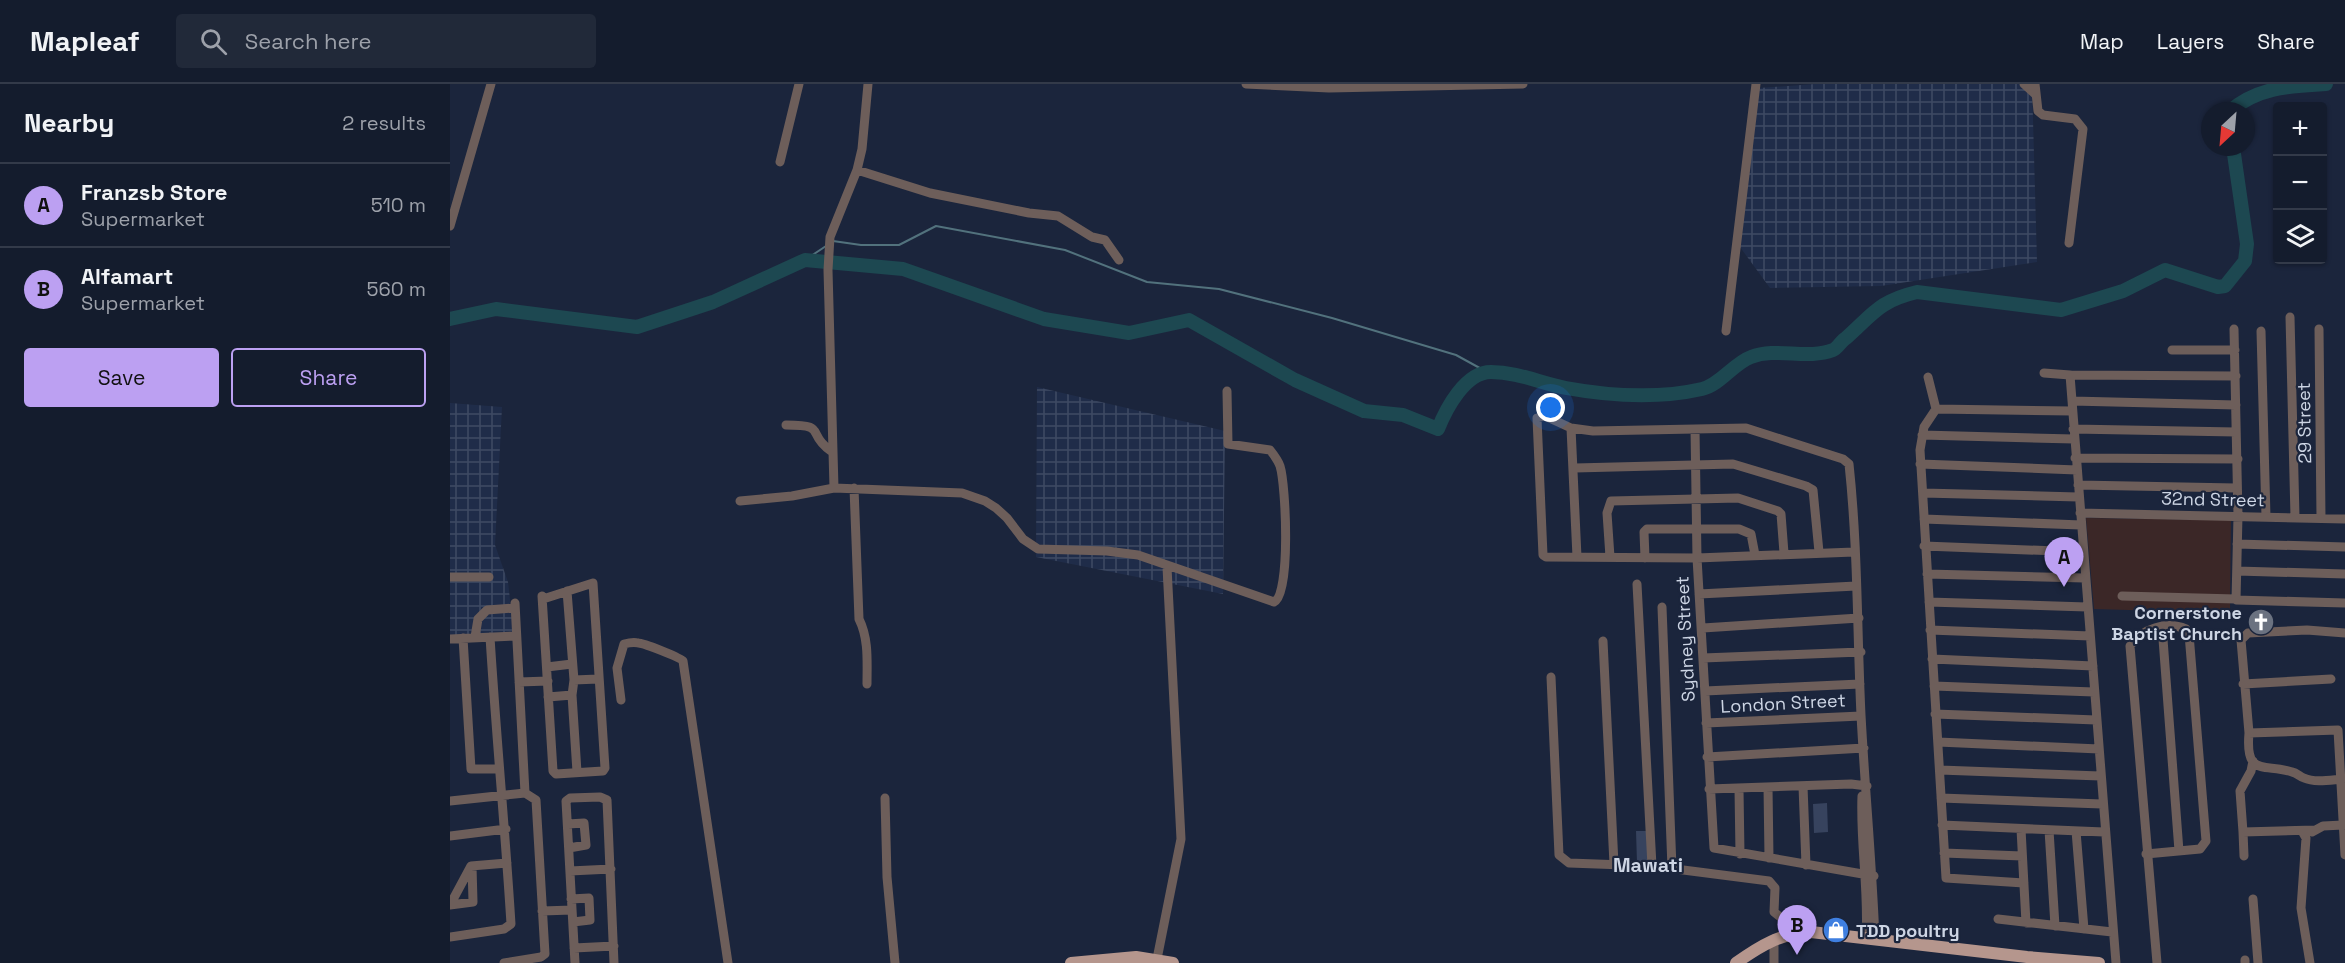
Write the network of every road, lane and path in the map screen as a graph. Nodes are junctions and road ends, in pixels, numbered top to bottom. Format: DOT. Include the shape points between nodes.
graph roads {
  1 [pos="491,84"];
  2 [pos="799,84"];
  3 [pos="868,84"];
  4 [pos="1246,84"];
  5 [pos="1523,84"];
  6 [pos="1756,84"];
  7 [pos="2024,84"];
  8 [pos="2035,89"];
  9 [pos="780,162"];
  10 [pos="857,170"];
  11 [pos="450,226"];
  12 [pos="2069,243"];
  13 [pos="1119,260"];
  14 [pos="2290,316"];
  15 [pos="2234,329"];
  16 [pos="2319,329"];
  17 [pos="1726,331"];
  18 [pos="2261,331"];
  19 [pos="2172,350"];
  20 [pos="2235,350"];
  21 [pos="2043,374"];
  22 [pos="2070,375"];
  23 [pos="1928,376"];
  24 [pos="2236,376"];
  25 [pos="1227,391"];
  26 [pos="2072,401"];
  27 [pos="2236,405"];
  28 [pos="1936,410"];
  29 [pos="2072,411"];
  30 [pos="786,425"];
  31 [pos="1571,428"];
  32 [pos="1695,429"];
  33 [pos="2236,432"];
  34 [pos="2073,434"];
  35 [pos="1922,435"];
  36 [pos="831,451"];
  37 [pos="2075,458"];
  38 [pos="2238,459"];
  39 [pos="1694,464"];
  40 [pos="1920,464"];
  41 [pos="1575,468"];
  42 [pos="2077,470"];
  43 [pos="2078,485"];
  44 [pos="834,488"];
  45 [pos="854,488"];
  46 [pos="2236,488"];
  47 [pos="1923,493"];
  48 [pos="2078,497"];
  49 [pos="1696,498"];
  50 [pos="740,501"];
  51 [pos="2080,513"];
  52 [pos="2238,516"];
  53 [pos="2266,517"];
  54 [pos="2295,517"];
  55 [pos="2321,518"];
  56 [pos="1924,519"];
  57 [pos="2345,519"];
  58 [pos="2081,525"];
  59 [pos="1698,529"];
  60 [pos="2237,544"];
  61 [pos="1924,546"];
  62 [pos="2345,547"];
  63 [pos="1819,552"];
  64 [pos="1854,552"];
  65 [pos="2083,552"];
  66 [pos="1784,553"];
  67 [pos="1755,555"];
  68 [pos="1577,557"];
  69 [pos="1610,557"];
  70 [pos="1645,558"];
  71 [pos="1697,558"];
  72 [pos="1167,567"];
  73 [pos="2237,571"];
  74 [pos="1927,574"];
  75 [pos="2345,574"];
  76 [pos="450,577"];
  77 [pos="489,577"];
  78 [pos="2085,578"];
  79 [pos="1637,584"];
  80 [pos="1856,586"];
  81 [pos="567,591"];
  82 [pos="1699,594"];
  83 [pos="2122,596"];
  84 [pos="2237,600"];
  85 [pos="1929,602"];
  86 [pos="2345,603"];
  87 [pos="1662,607"];
  88 [pos="2087,607"];
  89 [pos="1859,618"];
  90 [pos="2162,626"];
  91 [pos="1702,628"];
  92 [pos="1930,630"];
  93 [pos="2345,633"];
  94 [pos="516,636"];
  95 [pos="2090,636"];
  96 [pos="475,637"];
  97 [pos="490,637"];
  98 [pos="463,638"];
  99 [pos="450,639"];
  100 [pos="1603,641"];
  101 [pos="1861,652"];
  102 [pos="1703,658"];
  103 [pos="1932,659"];
  104 [pos="572,664"];
  105 [pos="2093,666"];
  106 [pos="547,667"];
  107 [pos="1551,677"];
  108 [pos="598,679"];
  109 [pos="2331,679"];
  110 [pos="574,680"];
  111 [pos="548,681"];
  112 [pos="519,682"];
  113 [pos="867,684"];
  114 [pos="1860,684"];
  115 [pos="2244,684"];
  116 [pos="1934,686"];
  117 [pos="1705,691"];
  118 [pos="2094,693"];
  119 [pos="572,695"];
  120 [pos="548,697"];
  121 [pos="621,700"];
  122 [pos="1935,714"];
  123 [pos="1861,716"];
  124 [pos="2096,720"];
  125 [pos="1706,723"];
  126 [pos="2249,733"];
  127 [pos="1938,742"];
  128 [pos="1864,748"];
  129 [pos="2099,749"];
  130 [pos="1707,757"];
  131 [pos="2253,761"];
  132 [pos="498,769"];
  133 [pos="1940,770"];
  134 [pos="577,772"];
  135 [pos="2100,776"];
  136 [pos="2342,779"];
  137 [pos="1865,783"];
  138 [pos="1803,786"];
  139 [pos="1768,787"];
  140 [pos="1709,789"];
  141 [pos="1739,789"];
  142 [pos="525,793"];
  143 [pos="500,796"];
  144 [pos="885,798"];
  145 [pos="1941,798"];
  146 [pos="450,801"];
  147 [pos="2102,804"];
  148 [pos="568,824"];
  149 [pos="1942,825"];
  150 [pos="2343,825"];
  151 [pos="506,829"];
  152 [pos="2021,830"];
  153 [pos="2049,830"];
  154 [pos="2076,831"];
  155 [pos="2104,831"];
  156 [pos="2243,832"];
  157 [pos="2304,835"];
  158 [pos="450,836"];
  159 [pos="569,849"];
  160 [pos="2180,852"];
  161 [pos="1944,853"];
  162 [pos="1740,854"];
  163 [pos="2146,854"];
  164 [pos="2345,855"];
  165 [pos="2022,856"];
  166 [pos="2244,856"];
  167 [pos="1769,858"];
  168 [pos="507,863"];
  169 [pos="1614,864"];
  170 [pos="1806,865"];
  171 [pos="472,866"];
  172 [pos="1652,866"];
  173 [pos="1672,868"];
  174 [pos="611,869"];
  175 [pos="570,871"];
  176 [pos="1869,876"];
  177 [pos="2024,884"];
  178 [pos="571,899"];
  179 [pos="2253,899"];
  180 [pos="450,905"];
  181 [pos="572,909"];
  182 [pos="542,911"];
  183 [pos="1783,917"];
  184 [pos="1998,920"];
  185 [pos="573,922"];
  186 [pos="2026,923"];
  187 [pos="2055,926"];
  188 [pos="2084,929"];
  189 [pos="1814,932"];
  190 [pos="2112,932"];
  191 [pos="1791,933"];
  192 [pos="450,937"];
  193 [pos="1871,938"];
  194 [pos="1774,939"];
  195 [pos="614,946"];
  196 [pos="574,948"];
  197 [pos="1157,959"];
  198 [pos="2027,960"];
  199 [pos="504,963"];
  200 [pos="574,963"];
  201 [pos="615,963"];
  202 [pos="728,963"];
  203 [pos="895,963"];
  204 [pos="1071,963"];
  205 [pos="1173,963"];
  206 [pos="1736,963"];
  207 [pos="1774,963"];
  208 [pos="2094,963"];
  209 [pos="2116,963"];
  210 [pos="2157,963"];
  211 [pos="2258,963"];
  212 [pos="2310,963"];
  1 -- 11 [label="street"];
  2 -- 9 [label="street"];
  3 -- 10 [label="street"];
  4 -- 5 [label="street" via="1329,88"];
  6 -- 17 [label="street"];
  7 -- 8 [label="street"];
  8 -- 12 [label="street" via="2038,111 2075,119 2083,129"];
  10 -- 13 [label="street" via="930,193 1058,216 1092,237 1105,240"];
  10 -- 36 [label="street" via="830,237"];
  14 -- 54 [label="street"];
  15 -- 20 [label="street"];
  16 -- 55 [label="street, 29 Street"];
  18 -- 53 [label="street"];
  19 -- 20 [label="street"];
  20 -- 24 [label="street"];
  21 -- 22 [label="street"];
  22 -- 24 [label="street"];
  22 -- 26 [label="street"];
  23 -- 28 [label="street"];
  24 -- 27 [label="street"];
  25 -- 72 [label="street" via="1228,444 1270,450 1280,466 1286,571 1281,595 1274,602"];
  26 -- 27 [label="street"];
  26 -- 29 [label="street"];
  27 -- 33 [label="street"];
  28 -- 29 [label="street"];
  28 -- 35 [label="street"];
  29 -- 34 [label="street"];
  30 -- 36 [label="street" via="810,425"];
  31 -- 32 [label="street"];
  31 -- 41 [label="street"];
  31 -- 68 [label="street" via="1545,416 1537,418 1543,555"];
  32 -- 39 [label="street, Sydney Street"];
  32 -- 64 [label="street" via="1751,429 1847,462"];
  33 -- 34 [label="street"];
  33 -- 38 [label="street"];
  34 -- 35 [label="street"];
  34 -- 37 [label="street"];
  35 -- 40 [label="street"];
  36 -- 44 [label="street"];
  37 -- 38 [label="street"];
  37 -- 42 [label="street"];
  38 -- 46 [label="street"];
  39 -- 41 [label="street"];
  39 -- 49 [label="street, Sydney Street"];
  39 -- 63 [label="street" via="1743,465 1813,490"];
  40 -- 42 [label="street"];
  40 -- 47 [label="street"];
  41 -- 68 [label="street"];
  42 -- 43 [label="street"];
  43 -- 46 [label="street"];
  43 -- 48 [label="street"];
  44 -- 45 [label="street"];
  44 -- 50 [label="street"];
  45 -- 72 [label="street" via="962,493 996,508 1023,539 1038,549 1138,555"];
  45 -- 113 [label="street" via="859,619 864,629"];
  46 -- 52 [label="street"];
  47 -- 48 [label="street"];
  47 -- 56 [label="street"];
  48 -- 51 [label="street"];
  49 -- 59 [label="street, Sydney Street"];
  49 -- 66 [label="street" via="1738,498 1778,511"];
  49 -- 69 [label="street" via="1611,501 1607,513"];
  51 -- 52 [label="street, 32nd Street"];
  51 -- 58 [label="street"];
  52 -- 53 [label="street, 32nd Street"];
  52 -- 60 [label="street"];
  53 -- 54 [label="street, 32nd Street"];
  54 -- 55 [label="street, 32nd Street"];
  55 -- 57 [label="street, 32nd Street"];
  56 -- 58 [label="street"];
  56 -- 61 [label="street"];
  58 -- 65 [label="street"];
  59 -- 67 [label="street" via="1746,531 1753,538"];
  59 -- 70 [label="street" via="1646,530"];
  59 -- 71 [label="street, Sydney Street"];
  60 -- 62 [label="street"];
  60 -- 73 [label="street"];
  61 -- 65 [label="street"];
  61 -- 74 [label="street"];
  63 -- 64 [label="street"];
  63 -- 66 [label="street"];
  64 -- 80 [label="street"];
  65 -- 78 [label="street"];
  66 -- 67 [label="street"];
  67 -- 71 [label="street"];
  68 -- 69 [label="street"];
  69 -- 70 [label="street"];
  70 -- 71 [label="street"];
  71 -- 82 [label="street, Sydney Street"];
  72 -- 197 [label="street" via="1181,839"];
  73 -- 75 [label="street"];
  73 -- 84 [label="street"];
  74 -- 78 [label="street"];
  74 -- 85 [label="street"];
  76 -- 77 [label="street"];
  78 -- 88 [label="street"];
  79 -- 172 [label="street"];
  80 -- 82 [label="street"];
  80 -- 89 [label="street"];
  81 -- 104 [label="street"];
  81 -- 106 [label="street" via="542,598"];
  81 -- 108 [label="street" via="592,583"];
  82 -- 91 [label="street, Sydney Street"];
  83 -- 84 [label="street"];
  84 -- 86 [label="street"];
  85 -- 88 [label="street"];
  85 -- 92 [label="street"];
  87 -- 173 [label="street"];
  88 -- 95 [label="street"];
  89 -- 91 [label="street"];
  89 -- 101 [label="street"];
  90 -- 160 [label="street"];
  90 -- 160 [label="street" via="2180,627 2189,634 2206,841 2200,849"];
  90 -- 163 [label="street" via="2137,638 2130,646"];
  91 -- 102 [label="street, Sydney Street"];
  92 -- 95 [label="street"];
  92 -- 103 [label="street"];
  93 -- 115 [label="street" via="2248,633 2241,640"];
  94 -- 96 [label="street" via="515,605 487,610 478,619"];
  94 -- 97 [label="street"];
  94 -- 112 [label="street"];
  95 -- 105 [label="street"];
  96 -- 97 [label="street"];
  96 -- 98 [label="street"];
  97 -- 132 [label="street"];
  98 -- 99 [label="street"];
  98 -- 132 [label="street" via="471,769"];
  100 -- 169 [label="street"];
  101 -- 102 [label="street"];
  101 -- 114 [label="street"];
  102 -- 117 [label="street, Sydney Street"];
  103 -- 105 [label="street"];
  103 -- 116 [label="street"];
  104 -- 106 [label="street"];
  104 -- 110 [label="street"];
  105 -- 118 [label="street"];
  106 -- 111 [label="street"];
  107 -- 169 [label="street" via="1560,855 1569,863"];
  108 -- 110 [label="street"];
  108 -- 134 [label="street" via="605,768"];
  109 -- 115 [label="street"];
  110 -- 119 [label="street"];
  111 -- 112 [label="street"];
  111 -- 120 [label="street"];
  112 -- 142 [label="street"];
  114 -- 117 [label="street"];
  114 -- 123 [label="street"];
  115 -- 126 [label="street"];
  116 -- 118 [label="street"];
  116 -- 122 [label="street"];
  117 -- 125 [label="street, Sydney Street"];
  118 -- 124 [label="street"];
  119 -- 120 [label="street"];
  119 -- 134 [label="street"];
  120 -- 134 [label="street" via="553,771"];
  121 -- 202 [label="street" via="617,668 624,644 640,643 683,661"];
  122 -- 124 [label="street"];
  122 -- 127 [label="street"];
  123 -- 125 [label="street, London Street"];
  123 -- 128 [label="street"];
  124 -- 129 [label="street"];
  125 -- 130 [label="street, Sydney Street"];
  126 -- 131 [label="street" via="2247,746"];
  126 -- 136 [label="street" via="2338,730"];
  127 -- 129 [label="street"];
  127 -- 133 [label="street"];
  128 -- 130 [label="street"];
  128 -- 137 [label="street"];
  129 -- 135 [label="street"];
  130 -- 140 [label="street, Sydney Street"];
  131 -- 136 [label="street" via="2262,768 2293,772 2312,781"];
  131 -- 156 [label="street" via="2240,791"];
  132 -- 143 [label="street"];
  133 -- 135 [label="street"];
  133 -- 145 [label="street"];
  135 -- 147 [label="street"];
  136 -- 150 [label="street"];
  137 -- 138 [label="street"];
  137 -- 176 [label="street"];
  138 -- 139 [label="street"];
  138 -- 170 [label="street"];
  139 -- 141 [label="street"];
  139 -- 167 [label="street"];
  140 -- 141 [label="street"];
  140 -- 162 [label="street, Sydney Street" via="1714,848"];
  141 -- 162 [label="street"];
  142 -- 143 [label="street"];
  142 -- 182 [label="street" via="536,800"];
  143 -- 146 [label="street"];
  143 -- 151 [label="street"];
  144 -- 203 [label="street"];
  145 -- 147 [label="street"];
  145 -- 149 [label="street"];
  147 -- 155 [label="street"];
  148 -- 159 [label="street"];
  148 -- 159 [label="street" via="584,823 586,845"];
  148 -- 174 [label="street" via="566,801 570,798 605,798"];
  149 -- 152 [label="street"];
  149 -- 161 [label="street"];
  150 -- 157 [label="street"];
  150 -- 164 [label="street"];
  151 -- 158 [label="street"];
  151 -- 168 [label="street"];
  152 -- 153 [label="street"];
  152 -- 165 [label="street"];
  153 -- 154 [label="street"];
  153 -- 187 [label="street"];
  154 -- 155 [label="street"];
  154 -- 188 [label="street"];
  155 -- 190 [label="street"];
  156 -- 157 [label="street"];
  156 -- 166 [label="street"];
  157 -- 212 [label="street" via="2301,908"];
  159 -- 175 [label="street"];
  160 -- 163 [label="street"];
  161 -- 165 [label="street"];
  161 -- 177 [label="street" via="1947,879"];
  162 -- 167 [label="street"];
  163 -- 210 [label="street"];
  165 -- 177 [label="street"];
  167 -- 170 [label="street"];
  168 -- 171 [label="street"];
  168 -- 192 [label="street" via="511,924 504,929"];
  169 -- 172 [label="street"];
  170 -- 176 [label="street"];
  171 -- 180 [label="street"];
  171 -- 180 [label="street" via="476,902"];
  172 -- 173 [label="street"];
  173 -- 183 [label="street" via="1769,881 1775,888 1774,912"];
  174 -- 175 [label="street"];
  174 -- 195 [label="street"];
  175 -- 178 [label="street"];
  176 -- 193 [label="street"];
  177 -- 186 [label="street"];
  178 -- 181 [label="street"];
  178 -- 185 [label="street" via="589,898 590,920"];
  179 -- 211 [label="street"];
  181 -- 182 [label="street"];
  181 -- 185 [label="street"];
  182 -- 199 [label="street" via="545,954"];
  183 -- 189 [label="street"];
  183 -- 191 [label="street"];
  184 -- 186 [label="street"];
  185 -- 196 [label="street"];
  186 -- 187 [label="street"];
  187 -- 188 [label="street"];
  188 -- 190 [label="street"];
  189 -- 191 [label="main road"];
  189 -- 193 [label="main road"];
  190 -- 209 [label="street"];
  191 -- 194 [label="main road"];
  193 -- 198 [label="main road"];
  194 -- 206 [label="main road"];
  194 -- 207 [label="street"];
  195 -- 196 [label="street"];
  195 -- 201 [label="street"];
  196 -- 200 [label="street"];
  197 -- 204 [label="main road" via="1129,957"];
  197 -- 205 [label="main road"];
  198 -- 208 [label="main road"];
}
